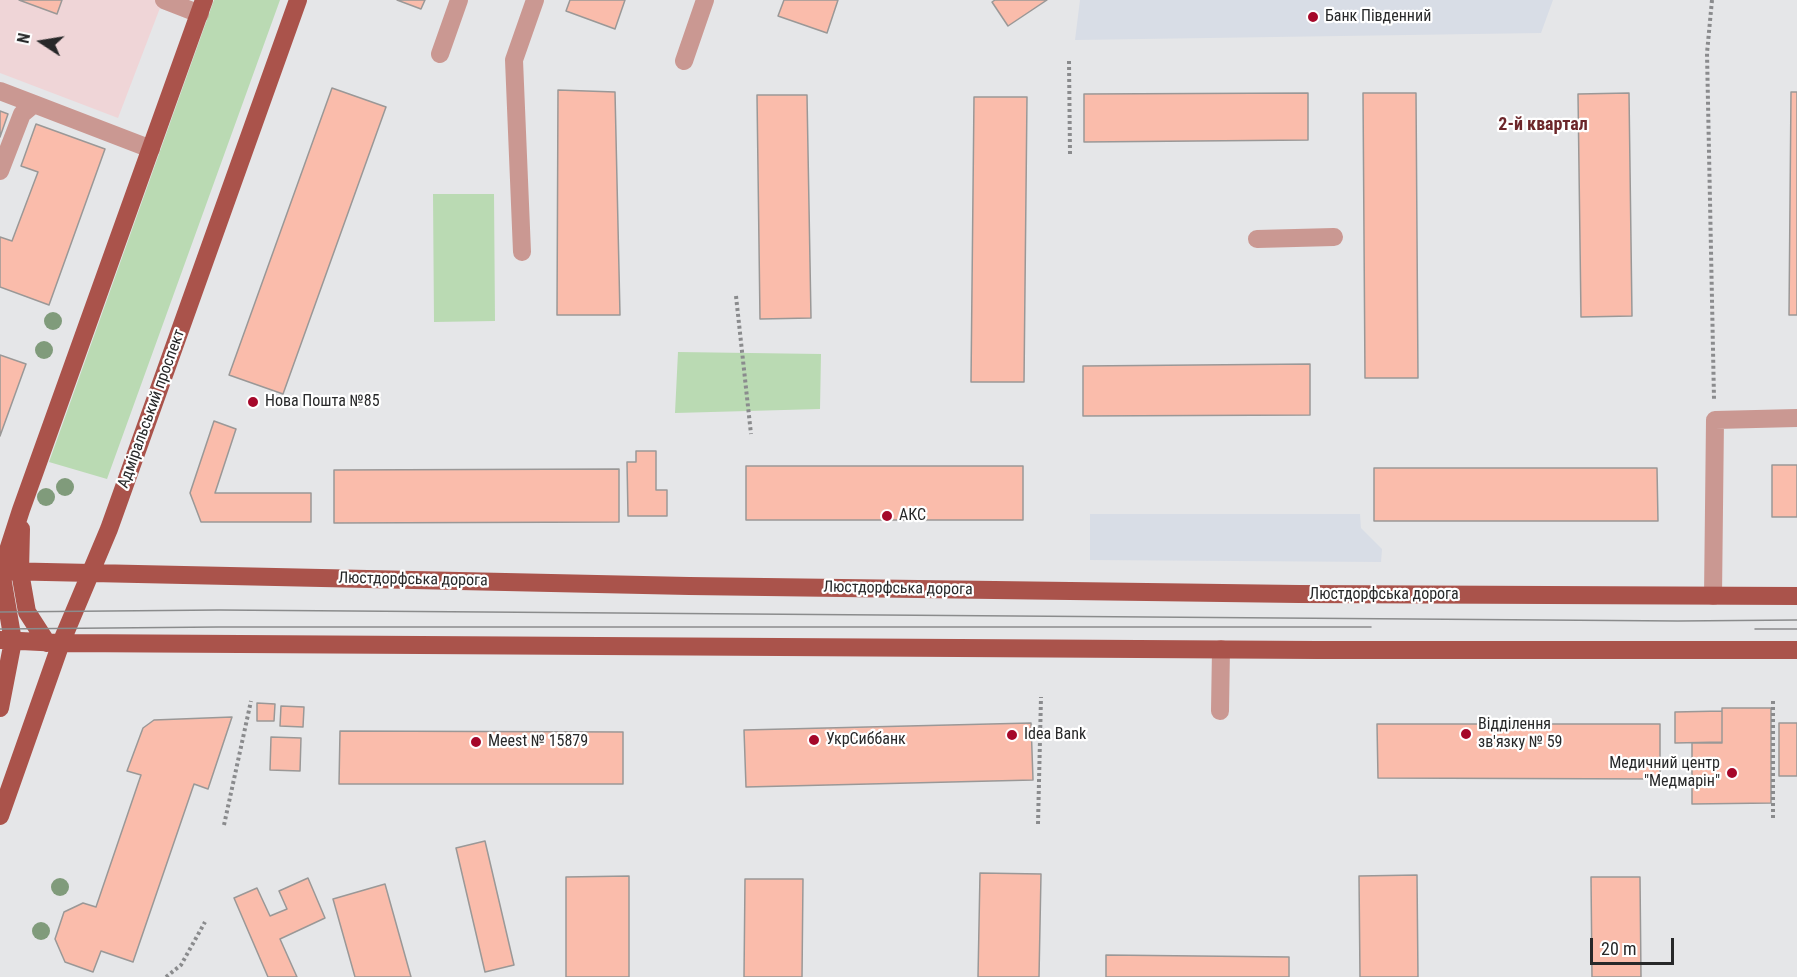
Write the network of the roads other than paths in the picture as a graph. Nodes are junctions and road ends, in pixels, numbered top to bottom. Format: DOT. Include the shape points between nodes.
graph roads {
  1 [pos="164,0"];
  2 [pos="298,0"];
  3 [pos="459,0"];
  4 [pos="535,0"];
  5 [pos="705,0"];
  6 [pos="202,7"];
  7 [pos="440,54"];
  8 [pos="684,61"];
  9 [pos="0,91"];
  10 [pos="34,104"];
  11 [pos="151,149"];
  12 [pos="0,171"];
  13 [pos="1334,237"];
  14 [pos="1257,239"];
  15 [pos="522,252"];
  16 [pos="1797,418"];
  17 [pos="21,510"];
  18 [pos="0,572"];
  19 [pos="20,572"];
  20 [pos="92,574"];
  21 [pos="1713,596"];
  22 [pos="1797,596"];
  23 [pos="7,641"];
  24 [pos="54,643"];
  25 [pos="1221,649"];
  26 [pos="1797,650"];
  27 [pos="0,708"];
  28 [pos="1220,711"];
  29 [pos="0,816"];
  1 -- 6 [label="street"];
  2 -- 20 [label="main road, Адміральський проспект"];
  3 -- 7 [label="street"];
  4 -- 15 [label="street" via="514,60"];
  5 -- 8 [label="street"];
  6 -- 11 [label="main road"];
  9 -- 10 [label="street"];
  10 -- 11 [label="street"];
  10 -- 12 [label="street" via="21,114"];
  11 -- 17 [label="main road"];
  13 -- 14 [label="street"];
  16 -- 21 [label="street" via="1714,420"];
  17 -- 18 [label="main road"];
  17 -- 19 [label="main road"];
  18 -- 19 [label="main road, Люстдорфська дорога"];
  18 -- 23 [label="main road"];
  19 -- 20 [label="main road, Люстдорфська дорога"];
  19 -- 24 [label="main road" via="27,612"];
  20 -- 21 [label="main road, Люстдорфська дорога" via="1230,593"];
  20 -- 24 [label="main road, Адміральський проспект"];
  21 -- 22 [label="main road, Люстдорфська дорога"];
  23 -- 24 [label="main road"];
  23 -- 27 [label="main road"];
  24 -- 25 [label="main road"];
  24 -- 29 [label="main road, Адміральський проспект"];
  25 -- 26 [label="main road"];
  25 -- 28 [label="street"];
}
